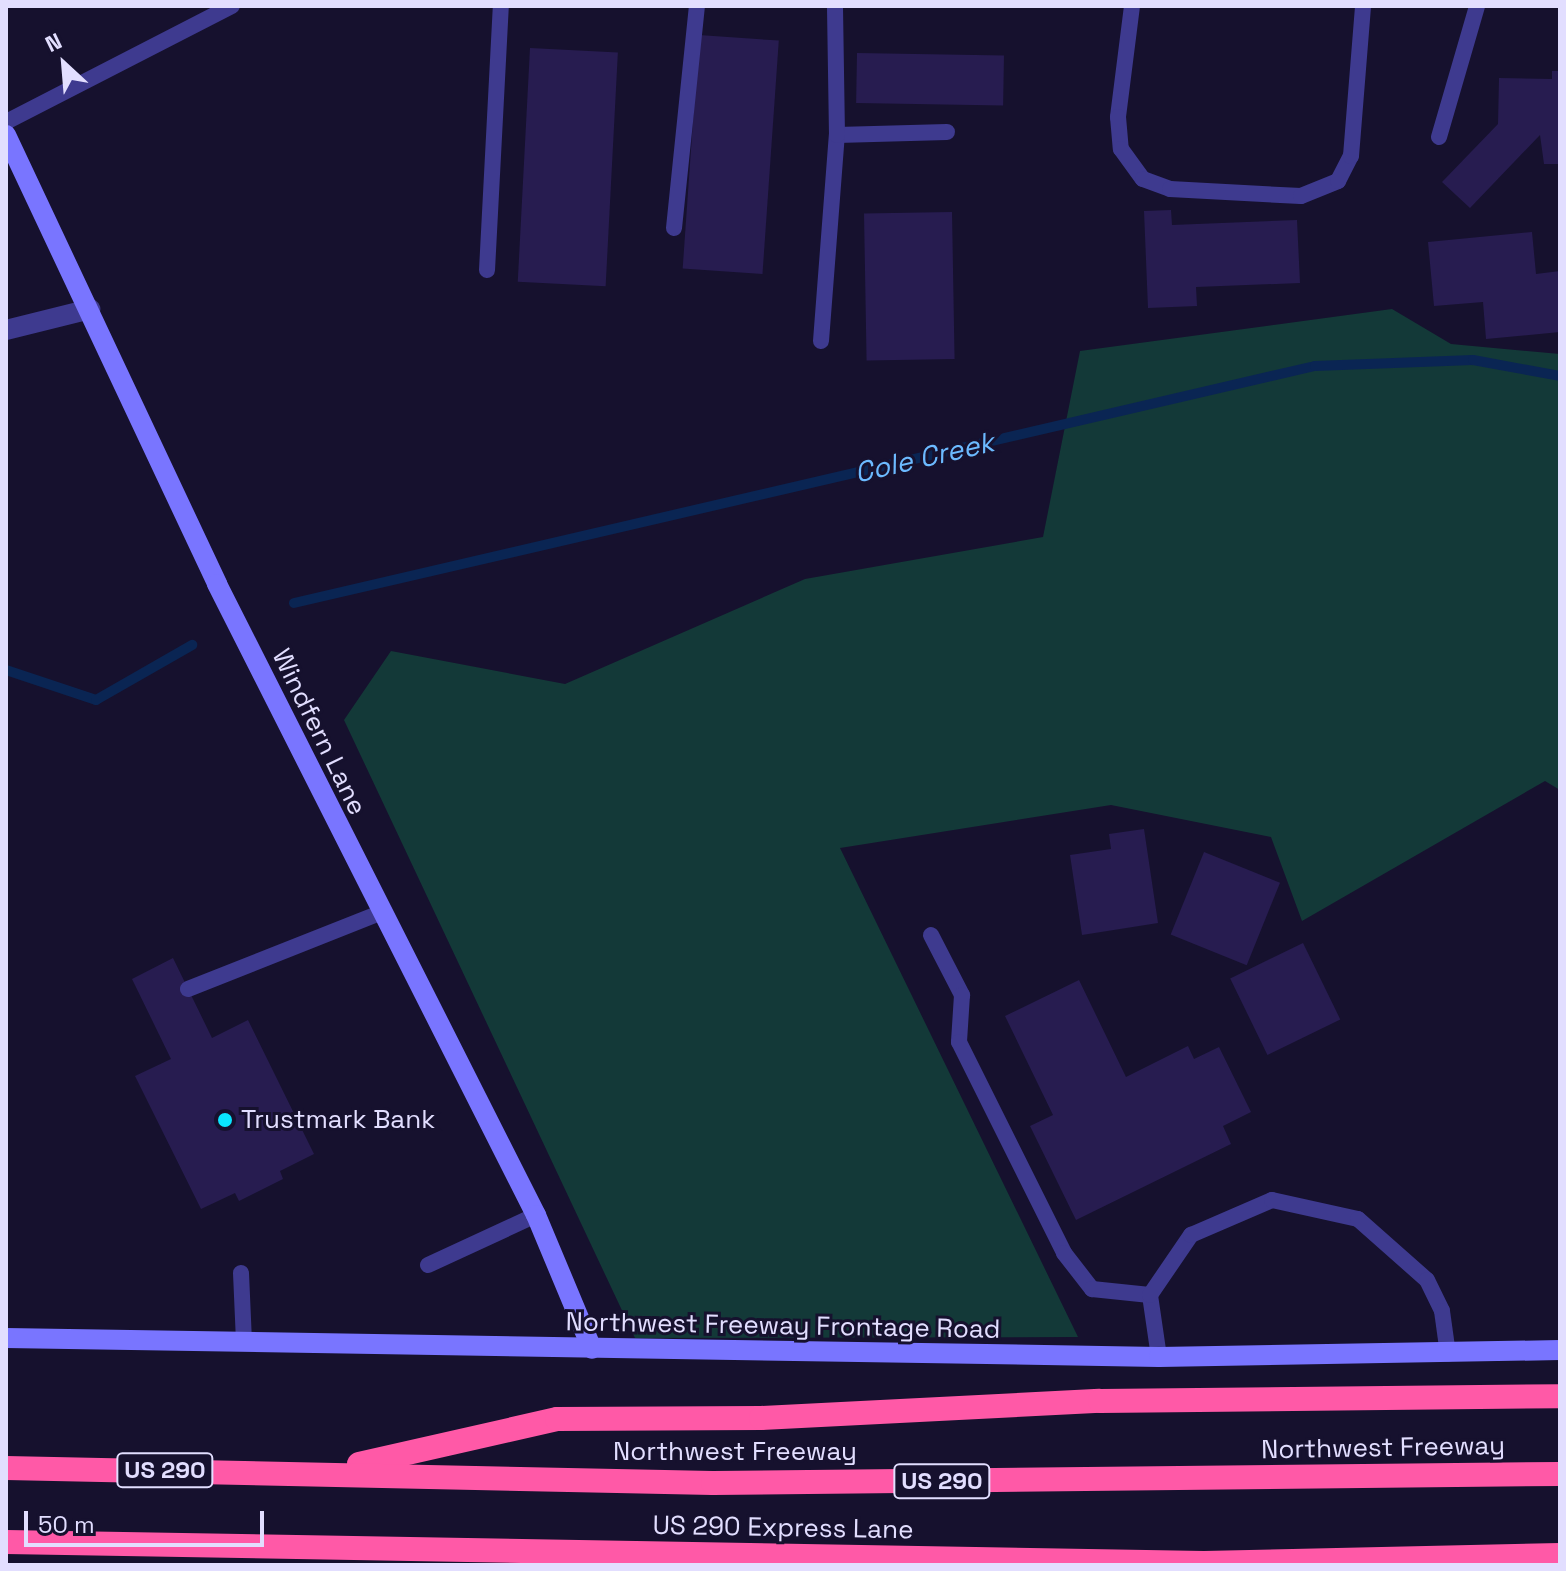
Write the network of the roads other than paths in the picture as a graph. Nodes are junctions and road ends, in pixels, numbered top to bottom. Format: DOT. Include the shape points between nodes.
graph roads {
  1 [pos="232,6"];
  2 [pos="501,6"];
  3 [pos="697,6"];
  4 [pos="835,6"];
  5 [pos="1132,6"];
  6 [pos="1363,6"];
  7 [pos="1477,6"];
  8 [pos="6,122"];
  9 [pos="947,132"];
  10 [pos="6,135"];
  11 [pos="837,135"];
  12 [pos="1439,137"];
  13 [pos="674,228"];
  14 [pos="487,270"];
  15 [pos="90,309"];
  16 [pos="6,330"];
  17 [pos="821,341"];
  18 [pos="380,913"];
  19 [pos="931,935"];
  20 [pos="188,989"];
  21 [pos="536,1215"];
  22 [pos="428,1265"];
  23 [pos="241,1273"];
  24 [pos="1150,1295"];
  25 [pos="6,1338"];
  26 [pos="244,1341"];
  27 [pos="592,1349"];
  28 [pos="1560,1350"];
  29 [pos="1448,1354"];
  30 [pos="1159,1357"];
  31 [pos="1560,1396"];
  32 [pos="6,1468"];
  33 [pos="325,1472"];
  34 [pos="1560,1474"];
  35 [pos="6,1542"];
  36 [pos="1560,1555"];
  1 -- 8 [label="lane"];
  2 -- 14 [label="lane"];
  3 -- 13 [label="lane"];
  4 -- 11 [label="lane"];
  5 -- 6 [label="lane" via="1118,117 1121,149 1143,179 1170,189 1301,196 1338,181 1351,156"];
  7 -- 12 [label="lane"];
  9 -- 11 [label="lane"];
  10 -- 15 [label="main road, Windfern Lane"];
  11 -- 17 [label="lane"];
  15 -- 16 [label="street"];
  15 -- 18 [label="main road, Windfern Lane"];
  18 -- 20 [label="lane"];
  18 -- 21 [label="main road, Windfern Lane"];
  19 -- 24 [label="lane" via="962,995 959,1042 1064,1253 1092,1289"];
  21 -- 22 [label="lane"];
  21 -- 27 [label="main road, Windfern Lane"];
  23 -- 26 [label="lane"];
  24 -- 29 [label="lane" via="1191,1235 1272,1200 1358,1219 1427,1280 1442,1311"];
  24 -- 30 [label="lane"];
  25 -- 26 [label="main road, Northwest Freeway Frontage Road"];
  26 -- 27 [label="main road, Northwest Freeway Frontage Road"];
  27 -- 30 [label="main road, Northwest Freeway Frontage Road"];
  28 -- 29 [label="main road, Northwest Freeway Frontage Road"];
  29 -- 30 [label="main road, Northwest Freeway Frontage Road"];
  31 -- 33 [label="highway" via="1100,1401 761,1418 557,1419"];
  32 -- 33 [label="highway, Northwest Freeway / US 290"];
  33 -- 34 [label="highway, Northwest Freeway / US 290" via="713,1483"];
  35 -- 36 [label="highway, US 290 Express Lane" via="1204,1563"];
}
